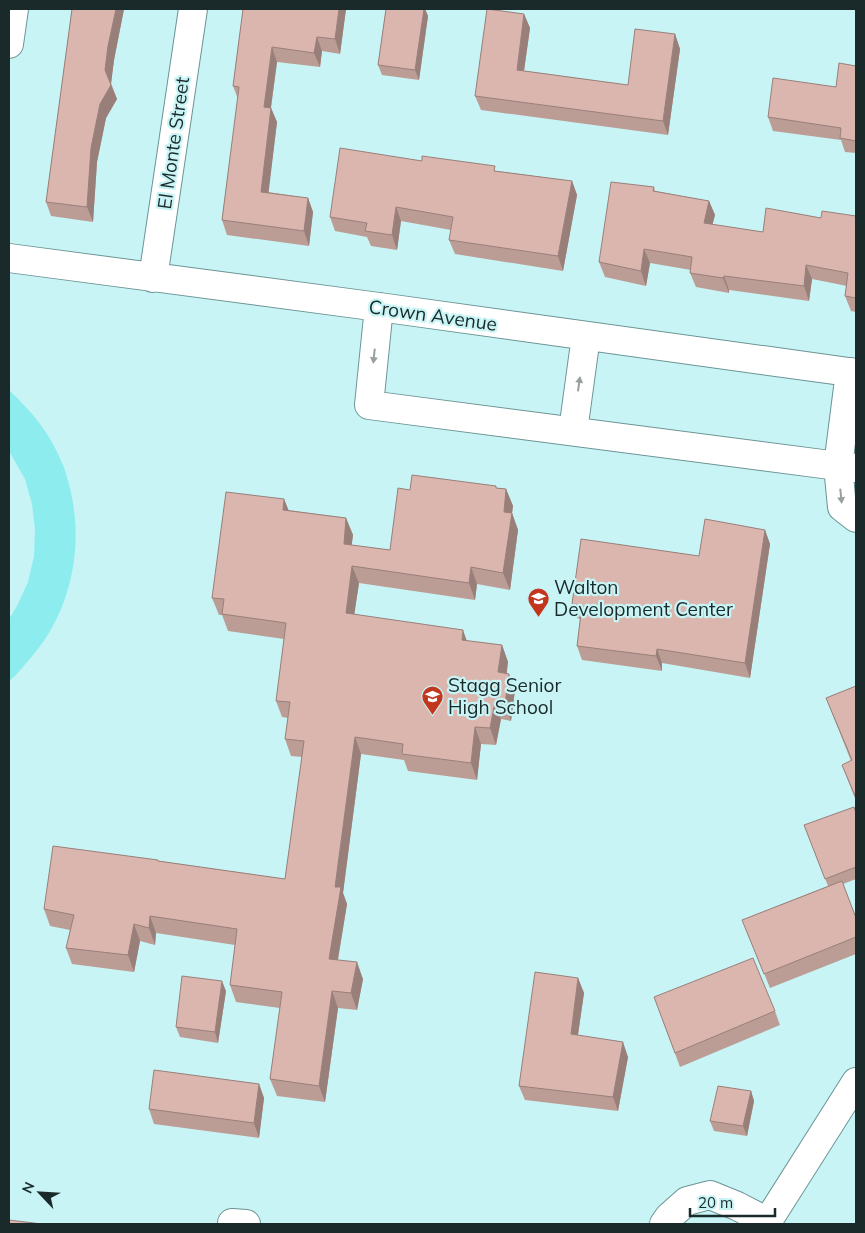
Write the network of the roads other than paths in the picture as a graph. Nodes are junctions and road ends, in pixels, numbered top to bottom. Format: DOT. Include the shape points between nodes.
graph roads {
  1 [pos="14,9"];
  2 [pos="193,9"];
  3 [pos="9,44"];
  4 [pos="9,258"];
  5 [pos="153,278"];
  6 [pos="379,307"];
  7 [pos="586,336"];
  8 [pos="853,372"];
  9 [pos="573,431"];
  10 [pos="847,467"];
  11 [pos="856,518"];
  12 [pos="856,1082"];
  13 [pos="767,1223"];
  14 [pos="232,1224"];
  15 [pos="246,1224"];
  16 [pos="664,1224"];
  1 -- 3 [label="street"];
  2 -- 5 [label="street, El Monte Street"];
  4 -- 5 [label="street, Crown Avenue"];
  5 -- 6 [label="street, Crown Avenue"];
  6 -- 7 [label="street, Crown Avenue"];
  6 -- 9 [label="street, one-way" via="369,405"];
  7 -- 8 [label="street, Crown Avenue"];
  9 -- 7 [label="street, one-way"];
  8 -- 10 [label="street"];
  9 -- 10 [label="street"];
  10 -- 11 [label="street, one-way" via="842,507"];
  12 -- 13 [label="street"];
  13 -- 16 [label="street" via="710,1195 687,1201"];
  14 -- 15 [label="street"];
}
